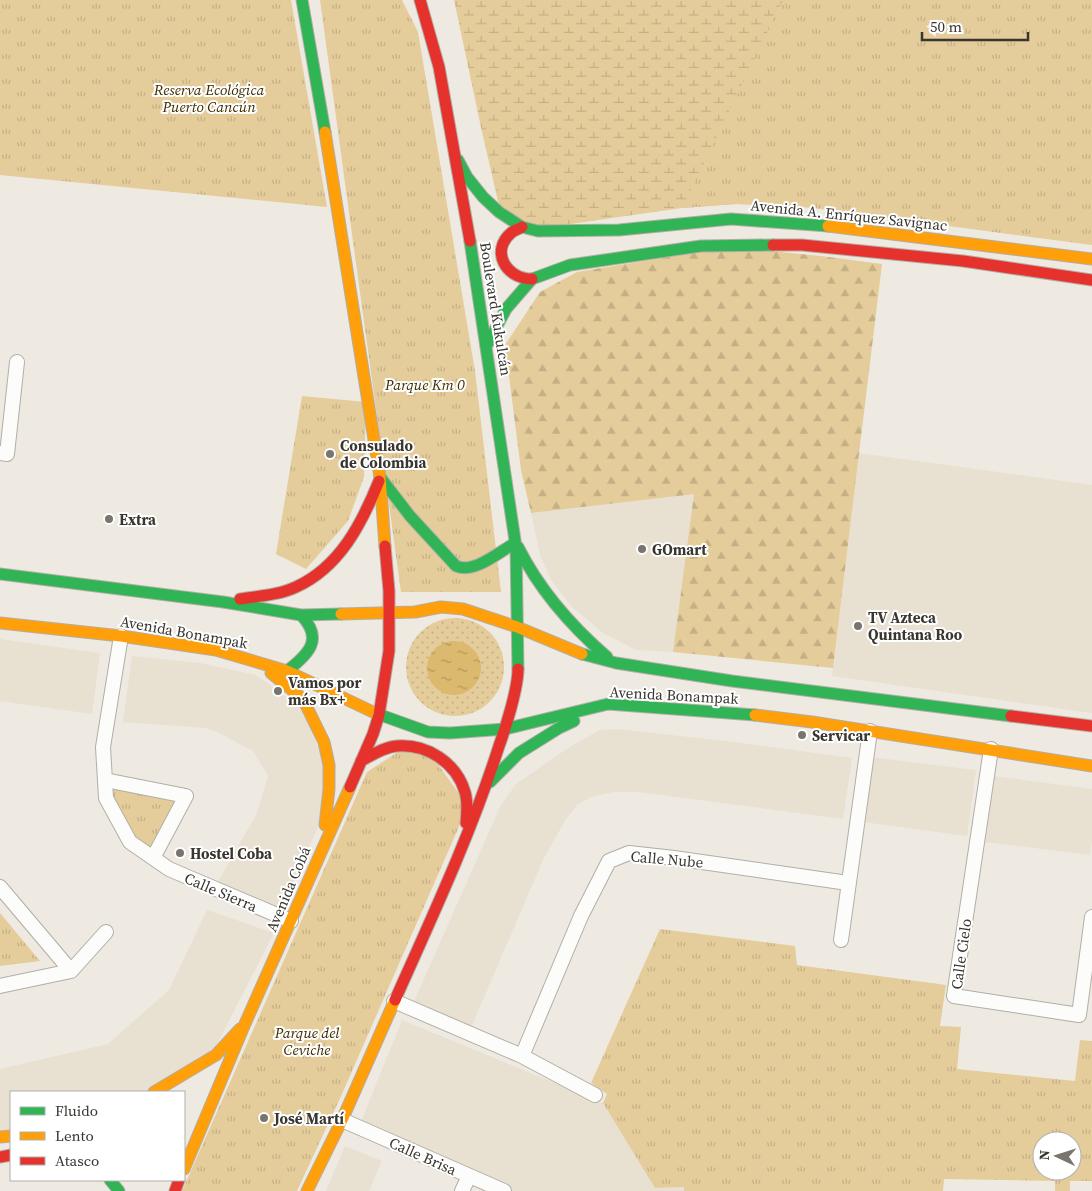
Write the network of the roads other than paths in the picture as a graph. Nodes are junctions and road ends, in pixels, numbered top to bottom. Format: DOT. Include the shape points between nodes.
graph roads {
  1 [pos="302,0"];
  2 [pos="420,0"];
  3 [pos="455,155"];
  4 [pos="522,227"];
  5 [pos="1092,259"];
  6 [pos="532,279"];
  7 [pos="1092,280"];
  8 [pos="487,345"];
  9 [pos="17,362"];
  10 [pos="0,453"];
  11 [pos="380,477"];
  12 [pos="514,540"];
  13 [pos="0,574"];
  14 [pos="223,602"];
  15 [pos="428,609"];
  16 [pos="389,613"];
  17 [pos="301,615"];
  18 [pos="484,615"];
  19 [pos="0,623"];
  20 [pos="517,627"];
  21 [pos="121,636"];
  22 [pos="389,651"];
  23 [pos="518,660"];
  24 [pos="257,661"];
  25 [pos="616,663"];
  26 [pos="287,671"];
  27 [pos="385,679"];
  28 [pos="732,681"];
  29 [pos="516,689"];
  30 [pos="815,690"];
  31 [pos="608,704"];
  32 [pos="501,706"];
  33 [pos="728,712"];
  34 [pos="379,715"];
  35 [pos="490,717"];
  36 [pos="812,722"];
  37 [pos="411,726"];
  38 [pos="1092,726"];
  39 [pos="505,729"];
  40 [pos="870,731"];
  41 [pos="468,732"];
  42 [pos="991,749"];
  43 [pos="361,761"];
  44 [pos="1092,766"];
  45 [pos="105,780"];
  46 [pos="487,785"];
  47 [pos="322,848"];
  48 [pos="460,851"];
  49 [pos="153,858"];
  50 [pos="848,884"];
  51 [pos="0,887"];
  52 [pos="1092,917"];
  53 [pos="291,921"];
  54 [pos="106,932"];
  55 [pos="841,940"];
  56 [pos="71,971"];
  57 [pos="0,986"];
  58 [pos="394,1001"];
  59 [pos="244,1026"];
  60 [pos="522,1056"];
  61 [pos="156,1091"];
  62 [pos="595,1095"];
  63 [pos="342,1120"];
  64 [pos="185,1167"];
  65 [pos="469,1176"];
  66 [pos="111,1181"];
  67 [pos="119,1191"];
  68 [pos="307,1191"];
  69 [pos="462,1191"];
  70 [pos="504,1191"];
  1 -- 11 [label="main road"];
  2 -- 3 [label="main road, Boulevard Kukulcán" via="440,67"];
  3 -- 4 [label="main road, Avenida A. Enríquez Savignac" via="482,197"];
  3 -- 8 [label="main road, Boulevard Kukulcán"];
  4 -- 5 [label="main road, Avenida A. Enríquez Savignac" via="538,231 593,231 731,218 845,226"];
  4 -- 6 [label="main road" via="504,241 501,252 510,272 520,278"];
  6 -- 7 [label="main road" via="570,265 701,246 802,245 963,261"];
  6 -- 8 [label="main road" via="506,309"];
  8 -- 12 [label="main road, Boulevard Kukulcán"];
  9 -- 10 [label="street" via="7,454"];
  11 -- 12 [label="main road" via="410,516 460,569 474,567"];
  11 -- 14 [label="main road" via="350,539 312,578 283,592"];
  11 -- 16 [label="main road"];
  12 -- 20 [label="main road, Boulevard Kukulcán"];
  12 -- 25 [label="main road" via="526,565 561,615"];
  13 -- 14 [label="main road, Avenida Bonampak"];
  14 -- 17 [label="main road, Avenida Bonampak"];
  15 -- 16 [label="main road, Avenida Bonampak"];
  15 -- 18 [label="main road, Avenida Bonampak" via="463,609"];
  15 -- 22 [label="main road" via="397,636"];
  16 -- 17 [label="main road, Avenida Bonampak"];
  16 -- 22 [label="main road, Avenida Cobá"];
  17 -- 26 [label="main road" via="314,634 311,649 302,661"];
  18 -- 20 [label="main road, Avenida Bonampak"];
  18 -- 23 [label="main road"];
  19 -- 21 [label="main road, Avenida Bonampak"];
  20 -- 23 [label="main road, Boulevard Kukulcán"];
  20 -- 25 [label="main road, Avenida Bonampak" via="573,651"];
  21 -- 24 [label="main road, Avenida Bonampak" via="216,650"];
  21 -- 45 [label="street, Calle Sierra" via="103,747"];
  22 -- 27 [label="main road, Avenida Cobá"];
  23 -- 29 [label="main road"];
  24 -- 26 [label="main road, Avenida Bonampak"];
  24 -- 47 [label="main road" via="303,699 324,742 329,788"];
  25 -- 28 [label="main road, Avenida Bonampak"];
  26 -- 34 [label="main road, Avenida Bonampak"];
  27 -- 34 [label="main road, Avenida Cobá"];
  27 -- 37 [label="main road" via="388,693"];
  28 -- 30 [label="main road, Avenida Bonampak"];
  28 -- 33 [label="main road" via="738,688 739,700"];
  29 -- 32 [label="main road"];
  29 -- 39 [label="main road"];
  30 -- 36 [label="main road" via="807,694 800,706 804,716"];
  30 -- 38 [label="main road, Avenida Bonampak"];
  31 -- 33 [label="main road, Avenida Bonampak"];
  31 -- 39 [label="main road, Avenida Bonampak"];
  31 -- 46 [label="main road" via="519,753"];
  33 -- 36 [label="main road, Avenida Bonampak"];
  34 -- 37 [label="main road, Avenida Bonampak"];
  34 -- 43 [label="main road, Avenida Cobá"];
  35 -- 41 [label="main road"];
  36 -- 40 [label="main road, Avenida Bonampak"];
  37 -- 41 [label="main road, Avenida Bonampak" via="428,732"];
  39 -- 41 [label="main road, Avenida Bonampak"];
  39 -- 46 [label="main road"];
  40 -- 42 [label="main road, Avenida Bonampak"];
  40 -- 50 [label="street"];
  42 -- 44 [label="main road, Avenida Bonampak"];
  42 -- 52 [label="street, Calle Cielo" via="954,996 1079,1015"];
  43 -- 47 [label="main road, Avenida Cobá"];
  43 -- 48 [label="main road" via="384,749 405,745 423,748 445,760 461,780 467,795 468,815"];
  45 -- 49 [label="street, Calle Sierra" via="106,798 130,842"];
  45 -- 49 [label="street" via="186,796"];
  46 -- 48 [label="main road"];
  47 -- 53 [label="main road, Avenida Cobá"];
  48 -- 58 [label="main road"];
  49 -- 53 [label="street, Calle Sierra" via="169,870"];
  50 -- 55 [label="street"];
  50 -- 60 [label="street, Calle Nube" via="629,853 609,861 581,916"];
  51 -- 56 [label="street"];
  53 -- 59 [label="main road, Avenida Cobá"];
  54 -- 56 [label="street"];
  56 -- 57 [label="street"];
  58 -- 60 [label="street"];
  58 -- 63 [label="main road"];
  59 -- 61 [label="main road" via="216,1055"];
  59 -- 64 [label="main road, Avenida Cobá"];
  60 -- 62 [label="street"];
  63 -- 65 [label="street, Calle Brisa"];
  63 -- 68 [label="main road"];
  65 -- 69 [label="street"];
  65 -- 70 [label="street, Calle Brisa"];
  66 -- 67 [label="main road"];
}
